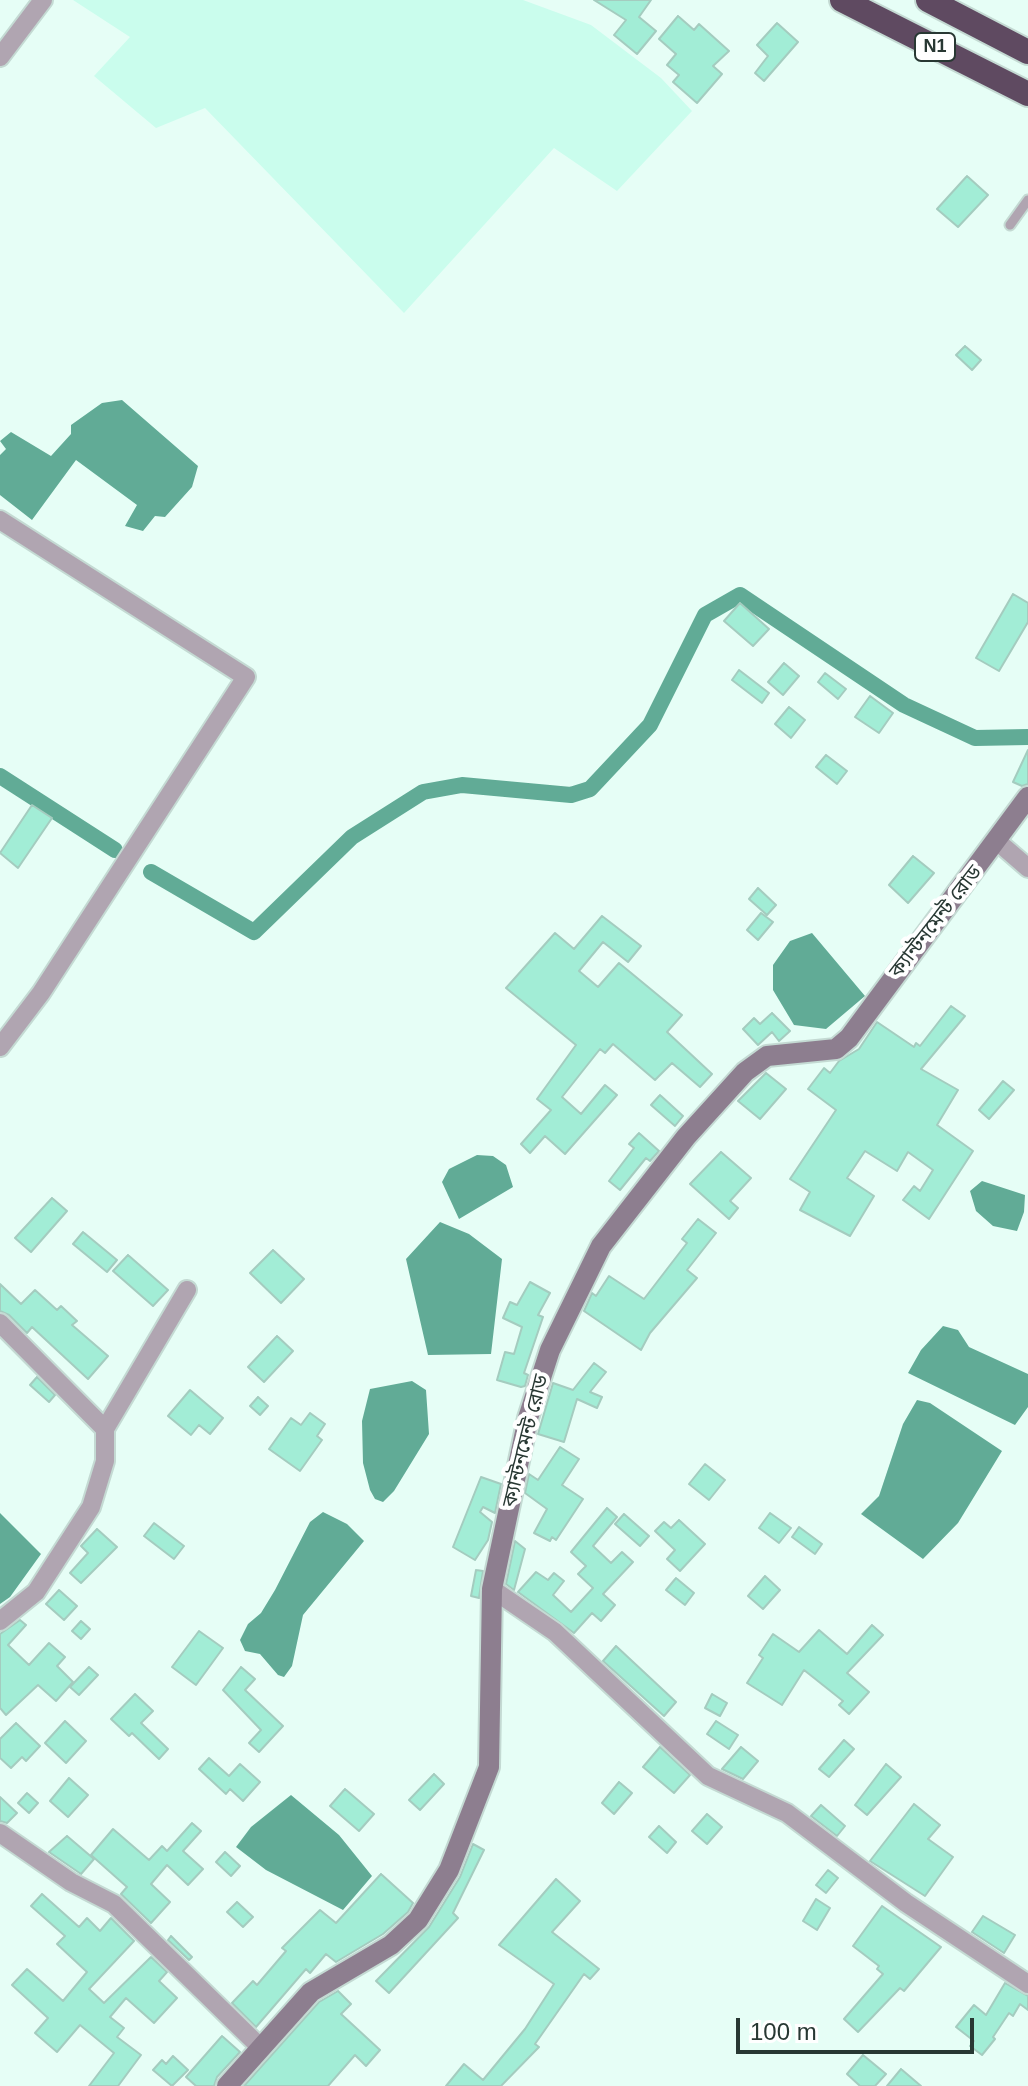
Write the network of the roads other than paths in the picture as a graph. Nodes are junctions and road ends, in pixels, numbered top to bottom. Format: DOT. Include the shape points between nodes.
graph roads {
  1 [pos="43,0"];
  2 [pos="842,0"];
  3 [pos="928,0"];
  4 [pos="1028,52"];
  5 [pos="0,57"];
  6 [pos="1028,94"];
  7 [pos="1028,200"];
  8 [pos="1010,225"];
  9 [pos="0,520"];
  10 [pos="1028,797"];
  11 [pos="998,842"];
  12 [pos="1028,868"];
  13 [pos="0,1047"];
  14 [pos="187,1290"];
  15 [pos="0,1323"];
  16 [pos="105,1429"];
  17 [pos="492,1589"];
  18 [pos="0,1621"];
  19 [pos="0,1833"];
  20 [pos="1028,1984"];
  21 [pos="259,2046"];
  22 [pos="227,2086"];
  1 -- 5 [label="street"];
  2 -- 6 [label="highway, N1"];
  3 -- 4 [label="highway, N1"];
  7 -- 8 [label="lane"];
  9 -- 13 [label="street" via="246,677 41,993"];
  10 -- 11 [label="main road, ক্যান্টনমেন্ট রোড"];
  11 -- 12 [label="street"];
  11 -- 17 [label="main road, ক্যান্টনমেন্ট রোড" via="849,1038 836,1049 767,1056 745,1072 686,1137 601,1246 550,1350 528,1418"];
  14 -- 16 [label="street"];
  15 -- 16 [label="street"];
  16 -- 18 [label="street" via="105,1461 91,1507 36,1592"];
  17 -- 20 [label="street" via="563,1639 708,1776 787,1813 906,1903"];
  17 -- 21 [label="main road, ক্যান্টনমেন্ট রোড" via="489,1767 449,1870 418,1920 391,1945 311,1992"];
  19 -- 21 [label="street" via="71,1882 114,1904"];
  21 -- 22 [label="main road, ক্যান্টনমেন্ট রোড"];
}
